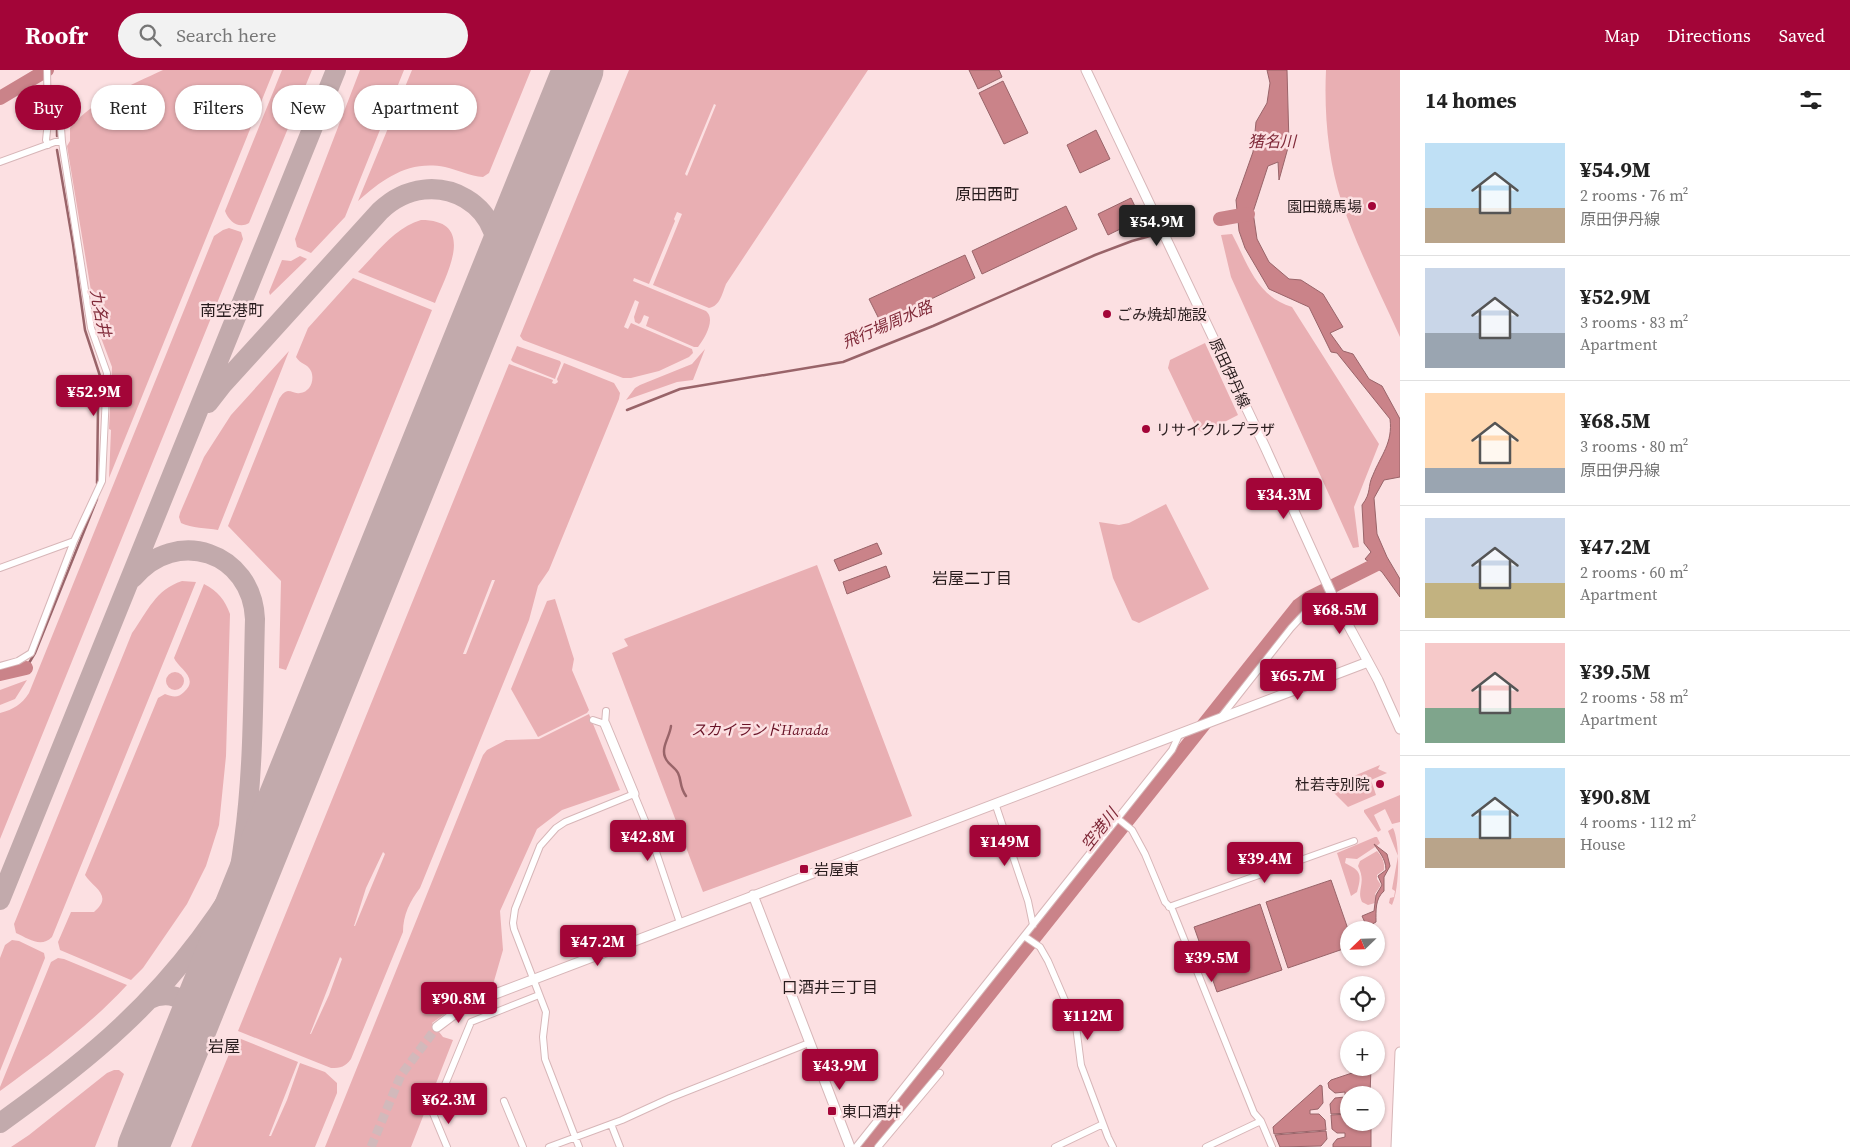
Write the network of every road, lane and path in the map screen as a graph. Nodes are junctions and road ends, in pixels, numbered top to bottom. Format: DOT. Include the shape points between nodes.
graph roads {
  1 [pos="48,70"];
  2 [pos="1086,70"];
  3 [pos="61,130"];
  4 [pos="62,142"];
  5 [pos="48,144"];
  6 [pos="0,162"];
  7 [pos="74,541"];
  8 [pos="0,568"];
  9 [pos="1333,598"];
  10 [pos="1368,662"];
  11 [pos="0,666"];
  12 [pos="606,711"];
  13 [pos="1220,718"];
  14 [pos="593,720"];
  15 [pos="605,724"];
  16 [pos="1400,729"];
  17 [pos="1183,732"];
  18 [pos="634,794"];
  19 [pos="994,804"];
  20 [pos="1119,819"];
  21 [pos="1354,841"];
  22 [pos="753,896"];
  23 [pos="1169,907"];
  24 [pos="680,923"];
  25 [pos="1033,925"];
  26 [pos="1026,937"];
  27 [pos="532,979"];
  28 [pos="539,995"];
  29 [pos="437,1027"];
  30 [pos="809,1043"];
  31 [pos="1400,1052"];
  32 [pos="940,1073"];
  33 [pos="504,1101"];
  34 [pos="1261,1121"];
  35 [pos="611,1124"];
  36 [pos="1103,1124"];
  37 [pos="575,1137"];
  38 [pos="447,1147"];
  39 [pos="523,1147"];
  40 [pos="549,1147"];
  41 [pos="579,1147"];
  42 [pos="620,1147"];
  43 [pos="850,1147"];
  44 [pos="856,1147"];
  45 [pos="878,1147"];
  46 [pos="1055,1147"];
  47 [pos="1113,1147"];
  48 [pos="1206,1147"];
  49 [pos="1272,1147"];
  50 [pos="1396,1147"];
  1 -- 5 [label="street"];
  2 -- 9 [label="street, 原田伊丹線"];
  3 -- 4 [label="street"];
  4 -- 5 [label="street"];
  4 -- 7 [label="street" via="92,328 107,373 102,480"];
  5 -- 6 [label="street"];
  7 -- 8 [label="street"];
  7 -- 11 [label="street" via="31,653"];
  9 -- 10 [label="street, 原田伊丹線"];
  9 -- 13 [label="street" via="1304,614"];
  10 -- 13 [label="street"];
  10 -- 16 [label="street, 原田伊丹線"];
  12 -- 15 [label="street"];
  13 -- 17 [label="street"];
  14 -- 15 [label="street"];
  15 -- 18 [label="street"];
  17 -- 19 [label="street"];
  17 -- 20 [label="street"];
  18 -- 24 [label="street"];
  18 -- 27 [label="street" via="565,822 540,846 515,909 514,923"];
  19 -- 22 [label="street"];
  19 -- 25 [label="street" via="1028,901"];
  20 -- 23 [label="street" via="1130,828 1145,854"];
  20 -- 25 [label="street"];
  21 -- 23 [label="street"];
  22 -- 24 [label="street"];
  22 -- 30 [label="street"];
  23 -- 34 [label="street" via="1254,1112"];
  24 -- 27 [label="street"];
  25 -- 26 [label="street"];
  26 -- 36 [label="street" via="1040,947 1076,1026 1081,1065"];
  26 -- 44 [label="street"];
  27 -- 28 [label="street"];
  27 -- 29 [label="street" via="461,1009"];
  28 -- 37 [label="street" via="546,1012 545,1059"];
  28 -- 38 [label="street" via="471,1022 434,1110"];
  30 -- 35 [label="street"];
  30 -- 43 [label="street"];
  31 -- 50 [label="street"];
  32 -- 45 [label="street"];
  33 -- 39 [label="street"];
  34 -- 48 [label="street"];
  34 -- 49 [label="street"];
  35 -- 37 [label="street"];
  35 -- 42 [label="street"];
  36 -- 46 [label="street"];
  36 -- 47 [label="street"];
  37 -- 40 [label="street"];
  37 -- 41 [label="street"];
}
